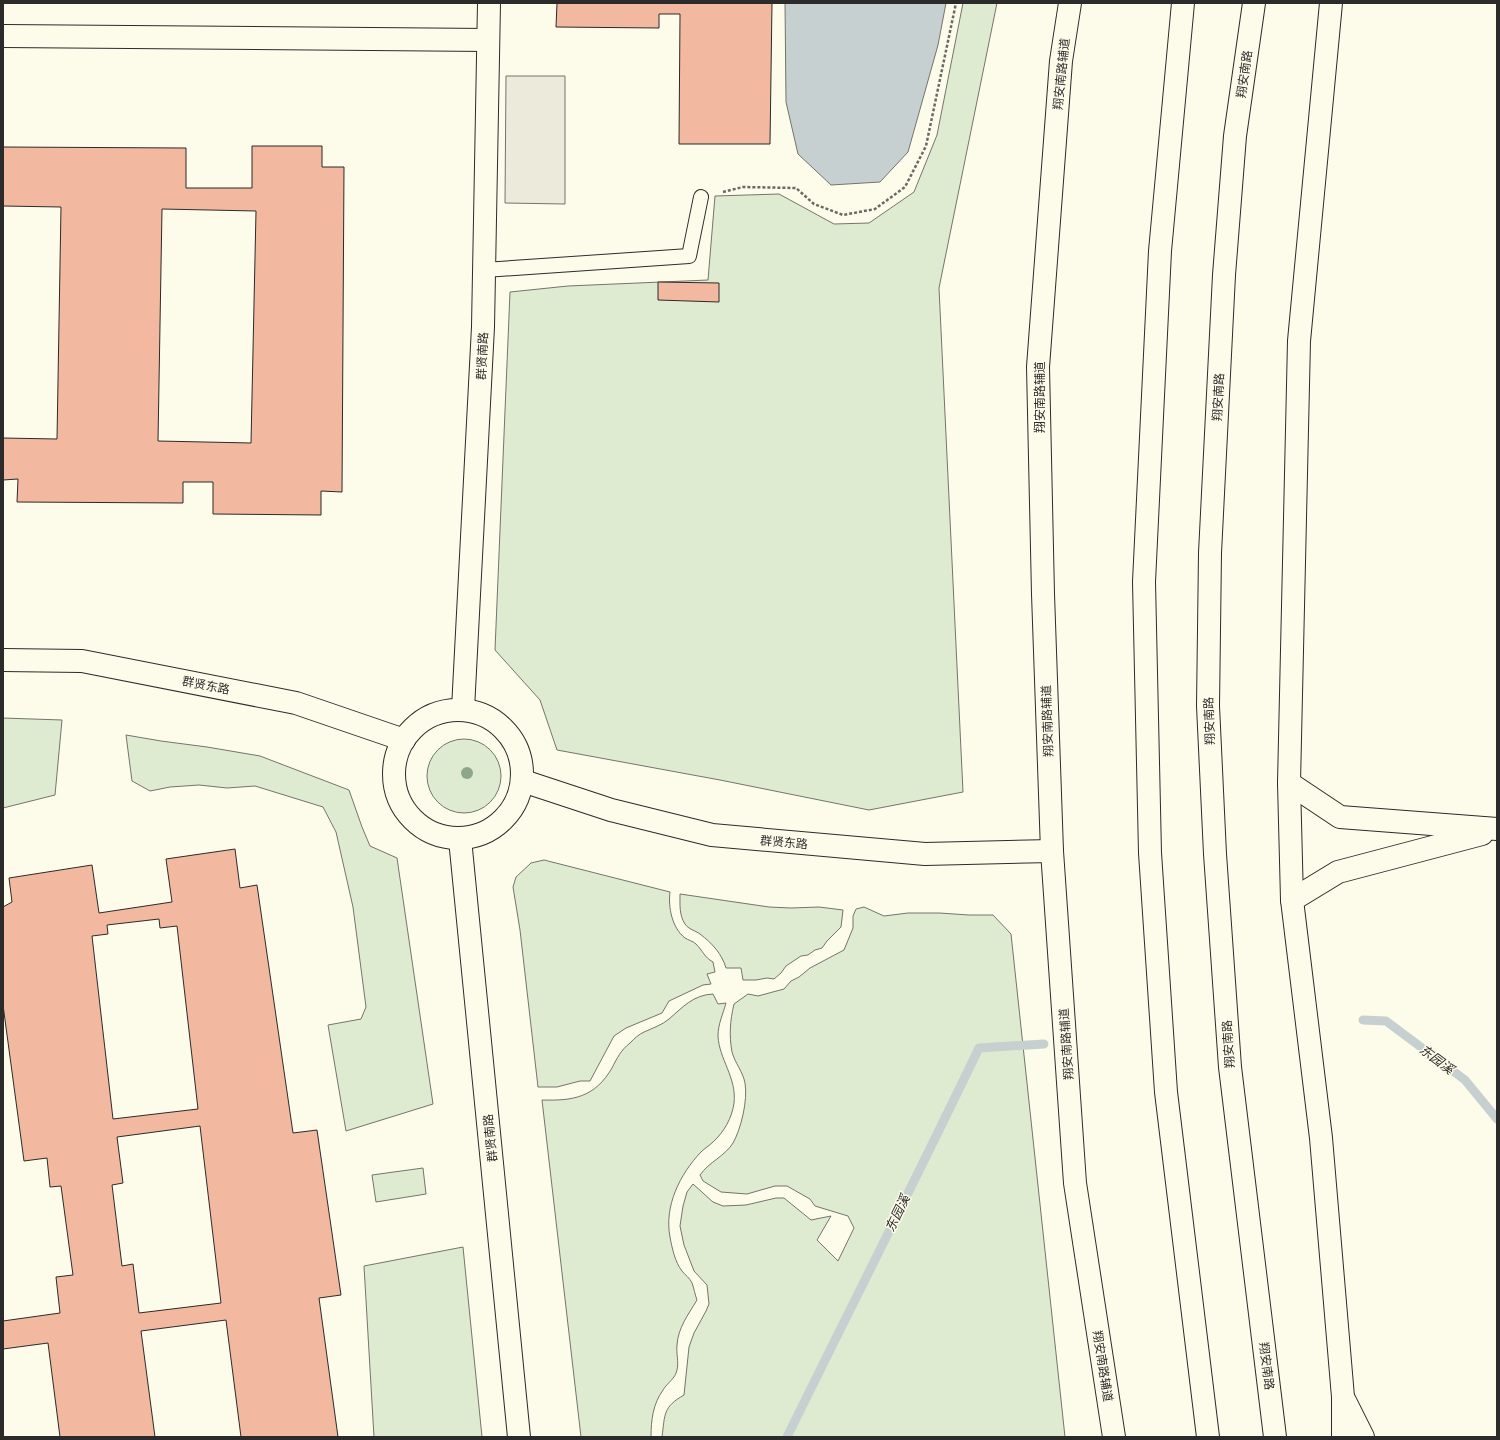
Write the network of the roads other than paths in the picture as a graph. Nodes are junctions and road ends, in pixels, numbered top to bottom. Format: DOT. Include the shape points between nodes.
graph roads {
  1 [pos="489,3"];
  2 [pos="1070,3"];
  3 [pos="1183,3"];
  4 [pos="1254,3"];
  5 [pos="1331,3"];
  6 [pos="3,36"];
  7 [pos="488,40"];
  8 [pos="701,197"];
  9 [pos="484,270"];
  10 [pos="3,660"];
  11 [pos="463,709"];
  12 [pos="404,740"];
  13 [pos="523,781"];
  14 [pos="1289,783"];
  15 [pos="1497,830"];
  16 [pos="460,839"];
  17 [pos="1052,851"];
  18 [pos="1292,900"];
  19 [pos="1343,1397"];
  20 [pos="519,1437"];
  21 [pos="1114,1437"];
  22 [pos="1208,1437"];
  23 [pos="1276,1437"];
  24 [pos="1343,1437"];
  25 [pos="1349,1437"];
  26 [pos="1363,1437"];
  1 -- 7 [label="main road, 群贤南路"];
  2 -- 17 [label="main road, 翔安南路辅道" via="1061,61 1038,367"];
  3 -- 22 [label="main road" via="1160,250 1144,582 1150,853 1166,1092"];
  4 -- 23 [label="main road, 翔安南路" via="1235,136 1224,275 1210,553 1208,706 1230,1068"];
  5 -- 14 [label="main road" via="1299,341"];
  6 -- 7 [label="main road"];
  7 -- 9 [label="main road, 群贤南路"];
  8 -- 9 [label="lane" via="689,256"];
  9 -- 11 [label="main road, 群贤南路"];
  10 -- 12 [label="main road, 群贤东路" via="82,661 296,703"];
  11 -- 12 [label="main road" via="438,712 418,723"];
  11 -- 13 [label="main road" via="489,717 505,729 517,747"];
  12 -- 16 [label="main road" via="395,760 394,783 401,805 415,823 437,836"];
  13 -- 16 [label="main road" via="517,803 504,821 485,834"];
  13 -- 17 [label="main road, 群贤东路" via="611,810 712,835 925,854"];
  14 -- 15 [label="main road" via="1340,817"];
  14 -- 18 [label="main road"];
  15 -- 18 [label="main road" via="1338,872"];
  16 -- 20 [label="main road, 群贤南路"];
  17 -- 21 [label="main road, 翔安南路辅道" via="1075,1183"];
  18 -- 19 [label="main road" via="1321,1138"];
  19 -- 24 [label="main road"];
  19 -- 25 [label="main road"];
  19 -- 26 [label="main road"];
}
